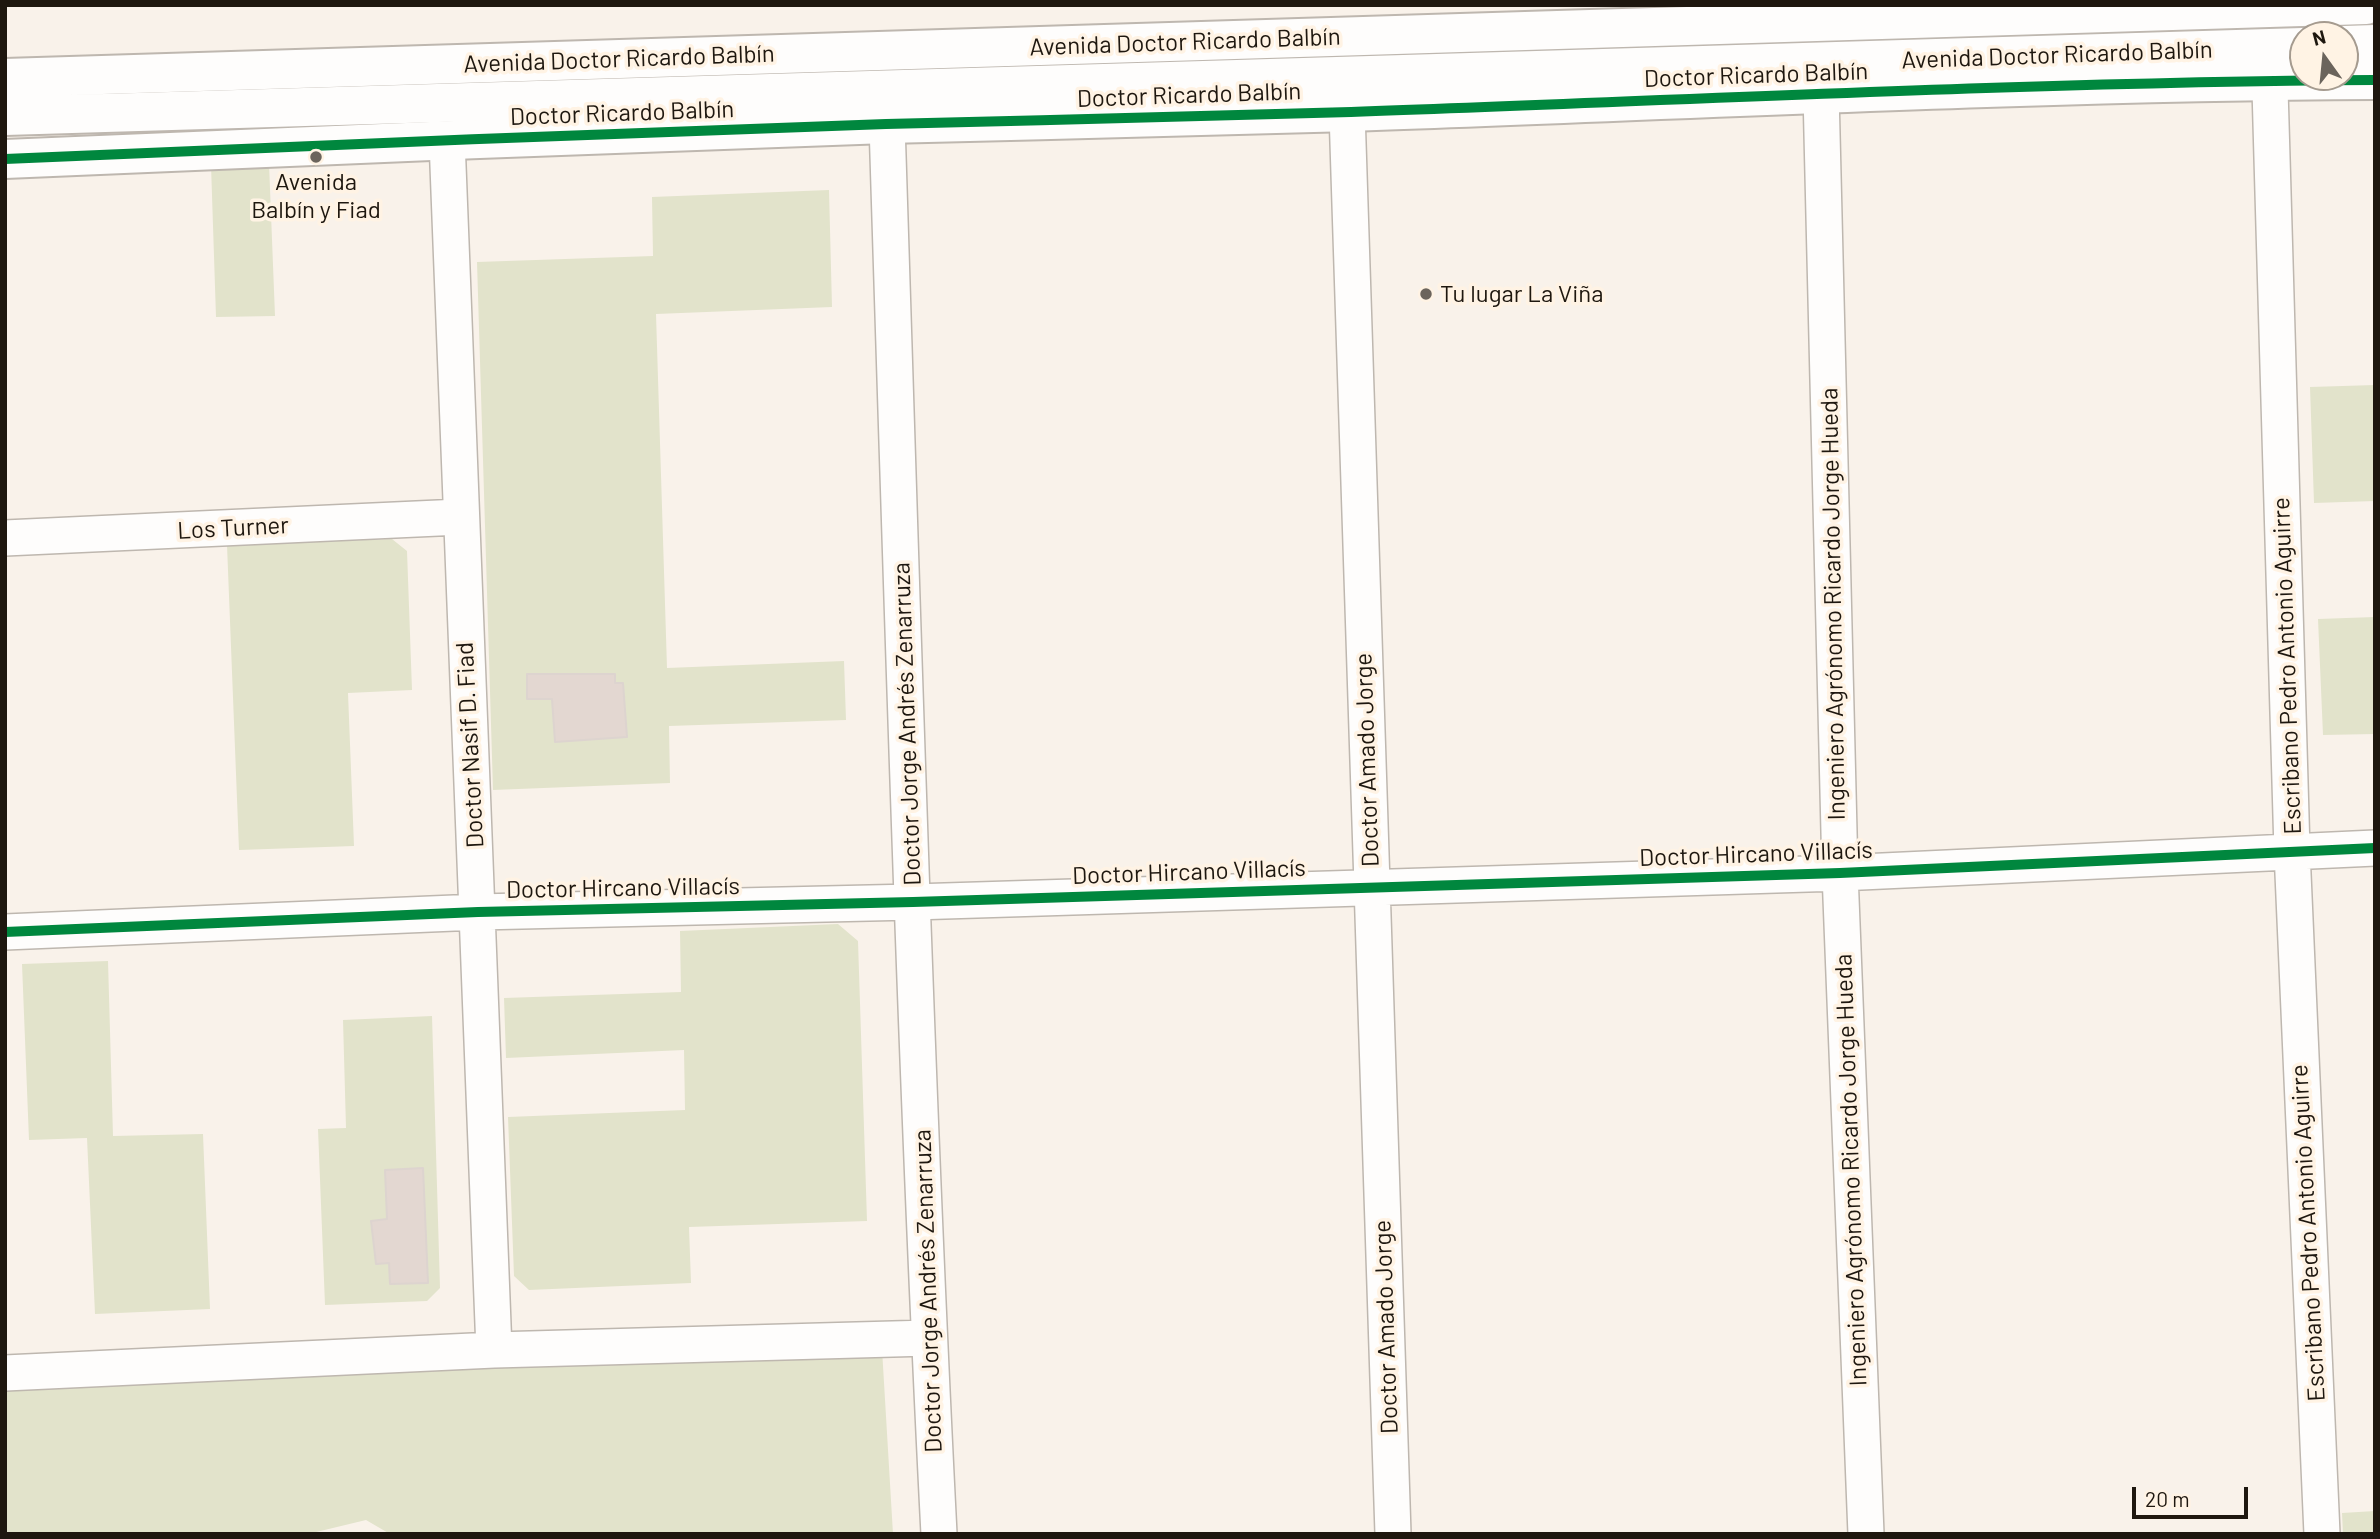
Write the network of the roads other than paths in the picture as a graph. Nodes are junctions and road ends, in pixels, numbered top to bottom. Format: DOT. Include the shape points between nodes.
graph roads {
  1 [pos="2366,5"];
  2 [pos="2266,8"];
  3 [pos="1946,12"];
  4 [pos="1947,58"];
  5 [pos="2281,59"];
  6 [pos="5,78"];
  7 [pos="2375,80"];
  8 [pos="1821,93"];
  9 [pos="1347,112"];
  10 [pos="5,116"];
  11 [pos="887,124"];
  12 [pos="447,140"];
  13 [pos="5,159"];
  14 [pos="460,517"];
  15 [pos="5,538"];
  16 [pos="2375,848"];
  17 [pos="2292,851"];
  18 [pos="1840,873"];
  19 [pos="1371,887"];
  20 [pos="913,902"];
  21 [pos="478,912"];
  22 [pos="5,933"];
  23 [pos="929,1338"];
  24 [pos="494,1350"];
  25 [pos="5,1373"];
  26 [pos="939,1534"];
  27 [pos="1393,1534"];
  28 [pos="1866,1534"];
  29 [pos="2322,1534"];
  1 -- 2 [label="main road, Avenida Doctor Ricardo Balbín"];
  2 -- 3 [label="main road, Avenida Doctor Ricardo Balbín"];
  2 -- 5 [label="street, Escribano Pedro Antonio Aguirre"];
  3 -- 4 [label="street"];
  3 -- 6 [label="main road, Avenida Doctor Ricardo Balbín"];
  4 -- 5 [label="main road, Avenida Doctor Ricardo Balbín"];
  4 -- 10 [label="main road, Avenida Doctor Ricardo Balbín"];
  5 -- 7 [label="main road, Doctor Ricardo Balbín"];
  5 -- 8 [label="main road, Doctor Ricardo Balbín"];
  5 -- 17 [label="street, Escribano Pedro Antonio Aguirre"];
  8 -- 9 [label="main road, Doctor Ricardo Balbín"];
  8 -- 18 [label="street, Ingeniero Agrónomo Ricardo Jorge Hueda"];
  9 -- 11 [label="main road, Doctor Ricardo Balbín"];
  9 -- 19 [label="street, Doctor Amado Jorge"];
  11 -- 12 [label="main road, Doctor Ricardo Balbín"];
  11 -- 20 [label="street, Doctor Jorge Andrés Zenarruza"];
  12 -- 13 [label="main road, Doctor Ricardo Balbín"];
  12 -- 14 [label="street, Doctor Nasif D. Fiad"];
  14 -- 15 [label="street, Los Turner"];
  14 -- 21 [label="street, Doctor Nasif D. Fiad"];
  16 -- 17 [label="street, Doctor Hircano Villacís"];
  17 -- 18 [label="street, Doctor Hircano Villacís"];
  17 -- 29 [label="street, Escribano Pedro Antonio Aguirre"];
  18 -- 19 [label="street, Doctor Hircano Villacís"];
  18 -- 28 [label="street, Ingeniero Agrónomo Ricardo Jorge Hueda"];
  19 -- 20 [label="street, Doctor Hircano Villacís"];
  19 -- 27 [label="street, Doctor Amado Jorge"];
  20 -- 21 [label="street, Doctor Hircano Villacís"];
  20 -- 23 [label="street, Doctor Jorge Andrés Zenarruza"];
  21 -- 22 [label="street, Doctor Hircano Villacís"];
  21 -- 24 [label="street, Doctor Nasif D. Fiad"];
  23 -- 24 [label="street"];
  23 -- 26 [label="street, Doctor Jorge Andrés Zenarruza"];
  24 -- 25 [label="street"];
}
